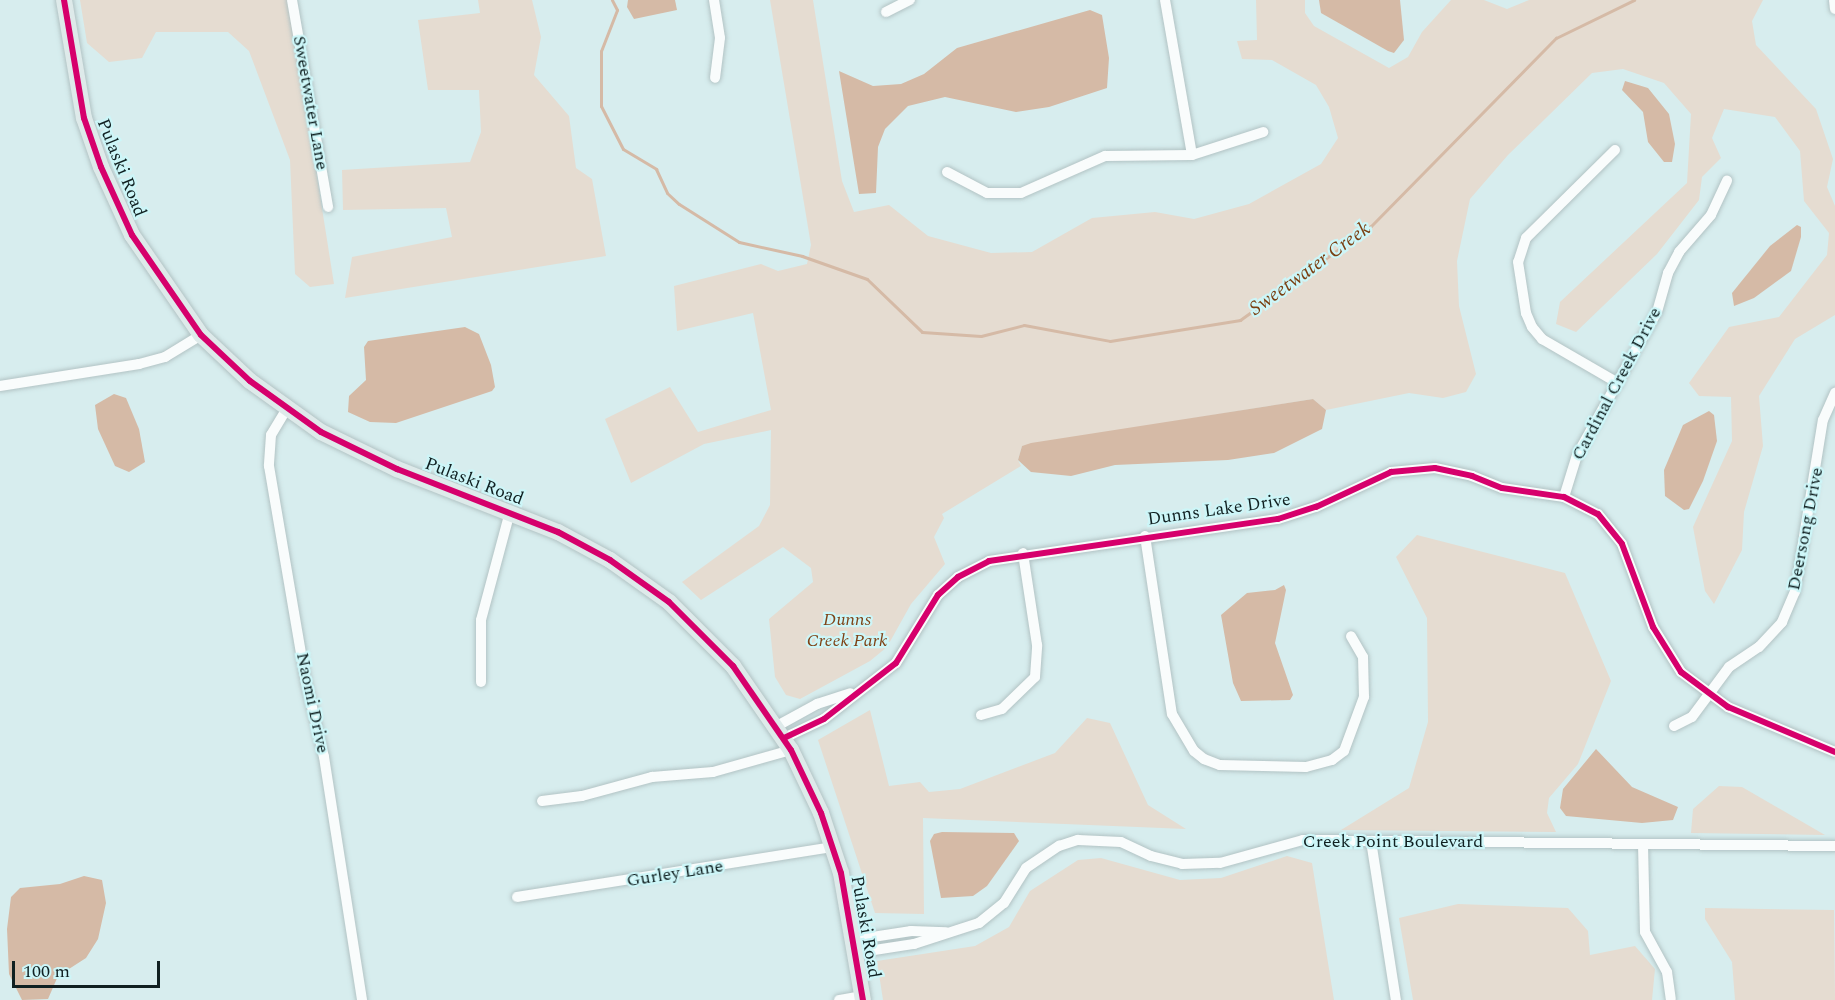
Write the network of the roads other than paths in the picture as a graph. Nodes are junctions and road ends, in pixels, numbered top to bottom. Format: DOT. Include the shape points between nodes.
graph roads {
  1 [pos="64,0"];
  2 [pos="292,0"];
  3 [pos="714,0"];
  4 [pos="910,0"];
  5 [pos="1166,0"];
  6 [pos="1834,0"];
  7 [pos="1835,9"];
  8 [pos="886,12"];
  9 [pos="715,78"];
  10 [pos="1263,132"];
  11 [pos="1615,150"];
  12 [pos="1192,155"];
  13 [pos="947,172"];
  14 [pos="1727,181"];
  15 [pos="328,207"];
  16 [pos="201,334"];
  17 [pos="1618,383"];
  18 [pos="0,386"];
  19 [pos="1835,393"];
  20 [pos="286,410"];
  21 [pos="1564,497"];
  22 [pos="510,512"];
  23 [pos="1145,536"];
  24 [pos="1023,554"];
  25 [pos="1351,636"];
  26 [pos="481,682"];
  27 [pos="856,692"];
  28 [pos="1710,695"];
  29 [pos="981,715"];
  30 [pos="1674,726"];
  31 [pos="784,738"];
  32 [pos="1835,752"];
  33 [pos="542,801"];
  34 [pos="1371,841"];
  35 [pos="1643,843"];
  36 [pos="1835,846"];
  37 [pos="833,847"];
  38 [pos="518,897"];
  39 [pos="854,946"];
  40 [pos="862,998"];
  41 [pos="1671,999"];
  42 [pos="362,1000"];
  43 [pos="839,1000"];
  44 [pos="1396,1000"];
  1 -- 16 [label="main road, Pulaski Road" via="84,118 101,167 132,235"];
  2 -- 15 [label="street, Sweetwater Lane"];
  3 -- 9 [label="street" via="720,38"];
  4 -- 8 [label="street"];
  5 -- 12 [label="street"];
  6 -- 7 [label="street"];
  10 -- 12 [label="street"];
  11 -- 17 [label="street" via="1526,238 1518,261 1532,327 1542,339"];
  12 -- 13 [label="street" via="1105,156 1021,193 1003,194 972,187"];
  14 -- 17 [label="street, Cardinal Creek Drive" via="1711,215 1679,252 1668,273 1657,312"];
  16 -- 18 [label="street" via="165,357 140,364"];
  16 -- 20 [label="main road, Pulaski Road"];
  17 -- 21 [label="street, Cardinal Creek Drive" via="1577,455"];
  19 -- 28 [label="street, Deersong Drive" via="1823,420 1795,592 1771,636 1730,667"];
  20 -- 22 [label="main road, Pulaski Road" via="361,453"];
  20 -- 42 [label="street, Naomi Drive" via="270,435 269,466 301,659 324,757"];
  21 -- 23 [label="street, Dunns Lake Drive" via="1502,488 1455,471 1414,468 1369,480 1298,514"];
  21 -- 28 [label="street, Dunns Lake Drive" via="1598,514 1612,528 1667,653 1682,672"];
  22 -- 26 [label="street" via="481,620"];
  22 -- 31 [label="main road, Pulaski Road" via="582,543 669,602 733,666"];
  23 -- 24 [label="street, Dunns Lake Drive"];
  23 -- 25 [label="street" via="1172,714 1194,751 1204,759 1220,765 1306,767 1332,760 1344,751 1364,697 1363,657"];
  24 -- 27 [label="street, Dunns Lake Drive" via="988,561 958,577 939,596 896,663"];
  24 -- 29 [label="street" via="1038,645 1035,677 1002,709"];
  27 -- 31 [label="street" via="824,719"];
  27 -- 31 [label="street" via="817,705"];
  28 -- 30 [label="street, Deersong Drive" via="1692,717"];
  28 -- 32 [label="street, Dunns Lake Drive" via="1744,716"];
  31 -- 33 [label="street" via="713,772 652,777 582,796"];
  31 -- 37 [label="main road, Pulaski Road" via="813,792"];
  34 -- 35 [label="street, Creek Point Boulevard"];
  34 -- 39 [label="street, Creek Point Boulevard" via="1303,840 1220,863 1182,864 1121,842 1078,840 1042,855 1026,868 992,915 958,932 914,944"];
  34 -- 44 [label="street"];
  35 -- 36 [label="street, Creek Point Boulevard"];
  35 -- 41 [label="street" via="1645,932 1667,972"];
  37 -- 38 [label="street, Gurley Lane"];
  37 -- 39 [label="main road, Pulaski Road"];
  39 -- 40 [label="main road, Pulaski Road"];
  40 -- 43 [label="street"];
}
